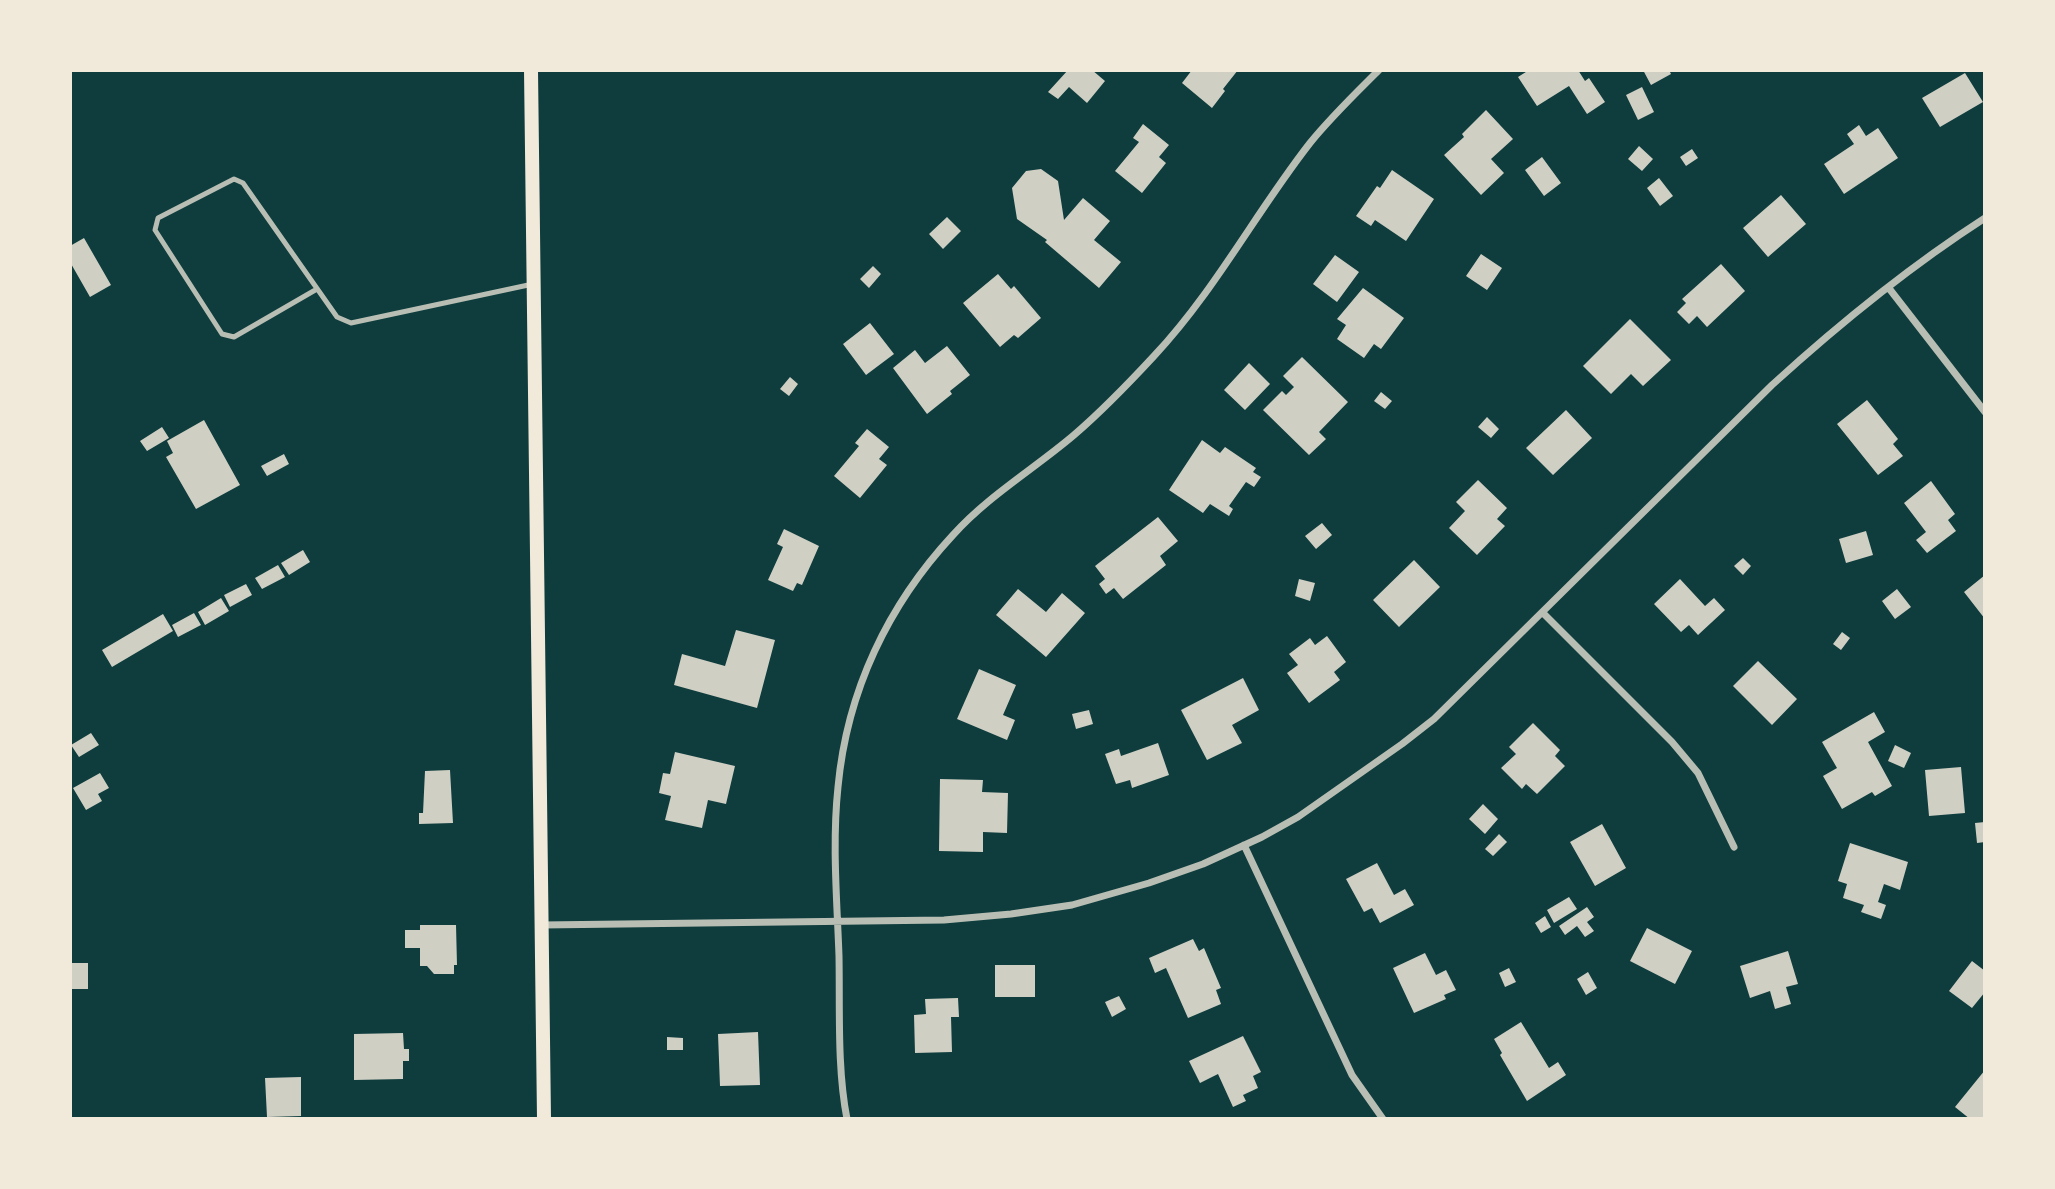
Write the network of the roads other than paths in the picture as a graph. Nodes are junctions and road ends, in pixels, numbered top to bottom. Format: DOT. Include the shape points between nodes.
graph roads {
  1 [pos="531,70"];
  2 [pos="1379,70"];
  3 [pos="1985,218"];
  4 [pos="533,284"];
  5 [pos="1888,287"];
  6 [pos="317,289"];
  7 [pos="1985,412"];
  8 [pos="1543,612"];
  9 [pos="1244,845"];
  10 [pos="1734,847"];
  11 [pos="838,922"];
  12 [pos="542,925"];
  13 [pos="544,1119"];
  14 [pos="847,1119"];
  15 [pos="1383,1119"];
  1 -- 4 [label="main road"];
  2 -- 11 [label="street" via="1309,144 1208,291 1155,355 1074,434 956,531 894,611 851,711 838,786"];
  3 -- 5 [label="street"];
  4 -- 6 [label="lane" via="351,323 337,317"];
  4 -- 12 [label="main road"];
  5 -- 7 [label="street"];
  5 -- 8 [label="street" via="1772,385"];
  6 -- 6 [label="lane" via="243,183 234,179 158,218 155,229 222,334 234,337"];
  8 -- 9 [label="street" via="1434,719 1402,744 1298,817"];
  8 -- 10 [label="street" via="1699,773"];
  9 -- 11 [label="street" via="1149,883 1072,905 944,920"];
  9 -- 15 [label="street" via="1352,1075"];
  11 -- 12 [label="street"];
  11 -- 14 [label="street"];
  12 -- 13 [label="main road"];
}
